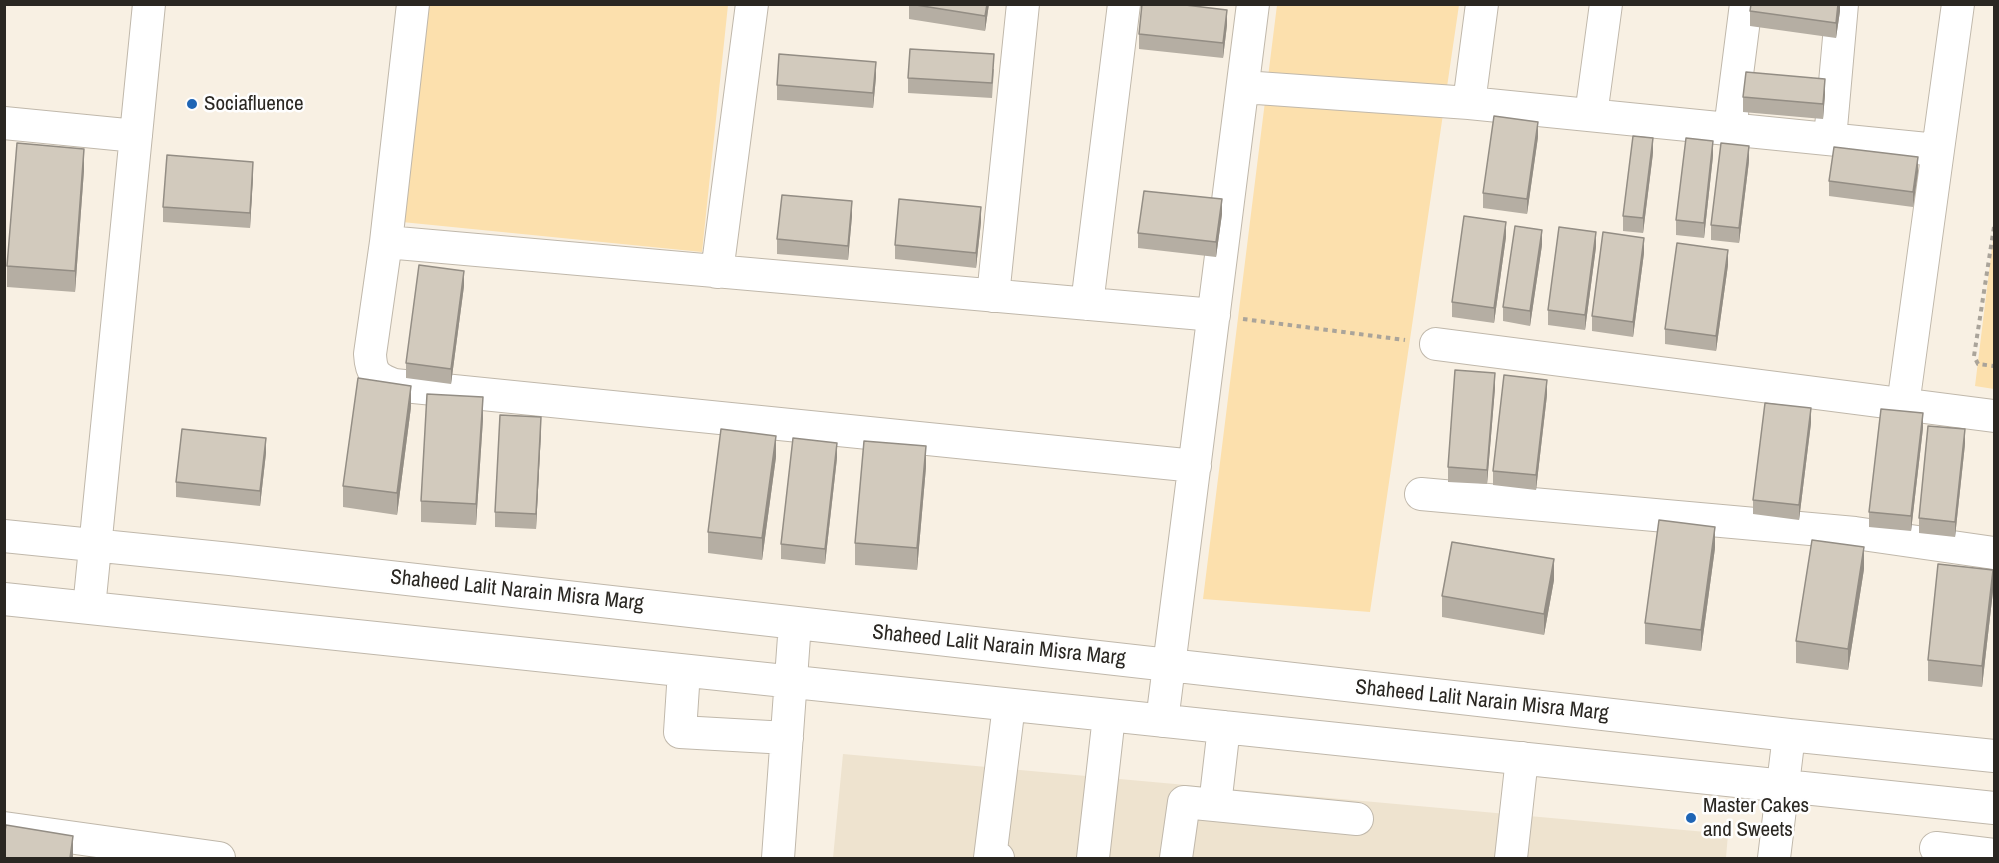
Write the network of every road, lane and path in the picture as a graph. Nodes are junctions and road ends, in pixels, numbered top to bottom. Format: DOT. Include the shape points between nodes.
graph roads {
  1 [pos="149,4"];
  2 [pos="413,4"];
  3 [pos="752,4"];
  4 [pos="1023,4"];
  5 [pos="1124,4"];
  6 [pos="1253,4"];
  7 [pos="1482,4"];
  8 [pos="1606,4"];
  9 [pos="1746,4"];
  10 [pos="1842,4"];
  11 [pos="1958,4"];
  12 [pos="1243,87"];
  13 [pos="1469,103"];
  14 [pos="1591,115"];
  15 [pos="4,123"];
  16 [pos="1730,129"];
  17 [pos="136,136"];
  18 [pos="1830,139"];
  19 [pos="1937,150"];
  20 [pos="1995,227"];
  21 [pos="386,242"];
  22 [pos="717,272"];
  23 [pos="993,296"];
  24 [pos="1086,304"];
  25 [pos="1214,315"];
  26 [pos="1436,344"];
  27 [pos="1995,366"];
  28 [pos="1903,405"];
  29 [pos="1995,416"];
  30 [pos="1195,466"];
  31 [pos="1421,494"];
  32 [pos="4,536"];
  33 [pos="95,545"];
  34 [pos="1995,553"];
  35 [pos="4,599"];
  36 [pos="89,608"];
  37 [pos="795,623"];
  38 [pos="1170,665"];
  39 [pos="684,671"];
  40 [pos="790,682"];
  41 [pos="1009,705"];
  42 [pos="1109,716"];
  43 [pos="1162,721"];
  44 [pos="1224,727"];
  45 [pos="1789,735"];
  46 [pos="787,738"];
  47 [pos="1995,756"];
  48 [pos="1522,758"];
  49 [pos="1783,786"];
  50 [pos="1942,803"];
  51 [pos="1215,805"];
  52 [pos="1995,808"];
  53 [pos="1358,819"];
  54 [pos="4,828"];
  55 [pos="1935,853"];
  56 [pos="1995,855"];
  57 [pos="219,858"];
  58 [pos="778,858"];
  59 [pos="998,858"];
  60 [pos="1093,858"];
  61 [pos="1176,858"];
  62 [pos="1511,858"];
  63 [pos="1774,858"];
  1 -- 17 [label="street"];
  2 -- 21 [label="street"];
  3 -- 22 [label="street"];
  4 -- 23 [label="street"];
  5 -- 24 [label="street"];
  6 -- 12 [label="street"];
  7 -- 13 [label="street"];
  8 -- 14 [label="street"];
  9 -- 16 [label="street"];
  10 -- 18 [label="street"];
  11 -- 19 [label="street"];
  12 -- 13 [label="street"];
  12 -- 25 [label="street"];
  13 -- 14 [label="street"];
  14 -- 16 [label="street"];
  15 -- 17 [label="street"];
  16 -- 18 [label="street"];
  17 -- 33 [label="street"];
  18 -- 19 [label="street"];
  19 -- 28 [label="street"];
  20 -- 27 [label="path" via="1974,356 1978,364"];
  21 -- 22 [label="street"];
  21 -- 30 [label="street" via="370,354 371,368 379,379 394,385"];
  22 -- 23 [label="street"];
  23 -- 24 [label="street"];
  24 -- 25 [label="street"];
  25 -- 26 [label="path"];
  25 -- 30 [label="street"];
  26 -- 28 [label="street"];
  28 -- 29 [label="street"];
  30 -- 38 [label="street"];
  31 -- 34 [label="street" via="1855,533"];
  32 -- 33 [label="street, Shaheed Lalit Narain Misra Marg"];
  33 -- 36 [label="street"];
  33 -- 37 [label="street, Shaheed Lalit Narain Misra Marg"];
  35 -- 36 [label="street"];
  36 -- 39 [label="street"];
  37 -- 38 [label="street, Shaheed Lalit Narain Misra Marg"];
  37 -- 40 [label="street"];
  38 -- 43 [label="street"];
  38 -- 45 [label="street, Shaheed Lalit Narain Misra Marg"];
  39 -- 40 [label="street"];
  39 -- 46 [label="street" via="680,732"];
  40 -- 41 [label="street"];
  40 -- 46 [label="street"];
  41 -- 42 [label="street"];
  41 -- 59 [label="street" via="990,858"];
  42 -- 43 [label="street"];
  42 -- 60 [label="street"];
  43 -- 44 [label="street"];
  44 -- 48 [label="street"];
  44 -- 51 [label="street"];
  45 -- 47 [label="street, Shaheed Lalit Narain Misra Marg"];
  45 -- 49 [label="street"];
  46 -- 58 [label="street"];
  48 -- 49 [label="street"];
  48 -- 62 [label="street"];
  49 -- 50 [label="street"];
  49 -- 63 [label="street"];
  50 -- 52 [label="street"];
  50 -- 55 [label="street"];
  51 -- 53 [label="street"];
  51 -- 61 [label="street" via="1184,802"];
  54 -- 57 [label="street"];
  55 -- 56 [label="street"];
}
